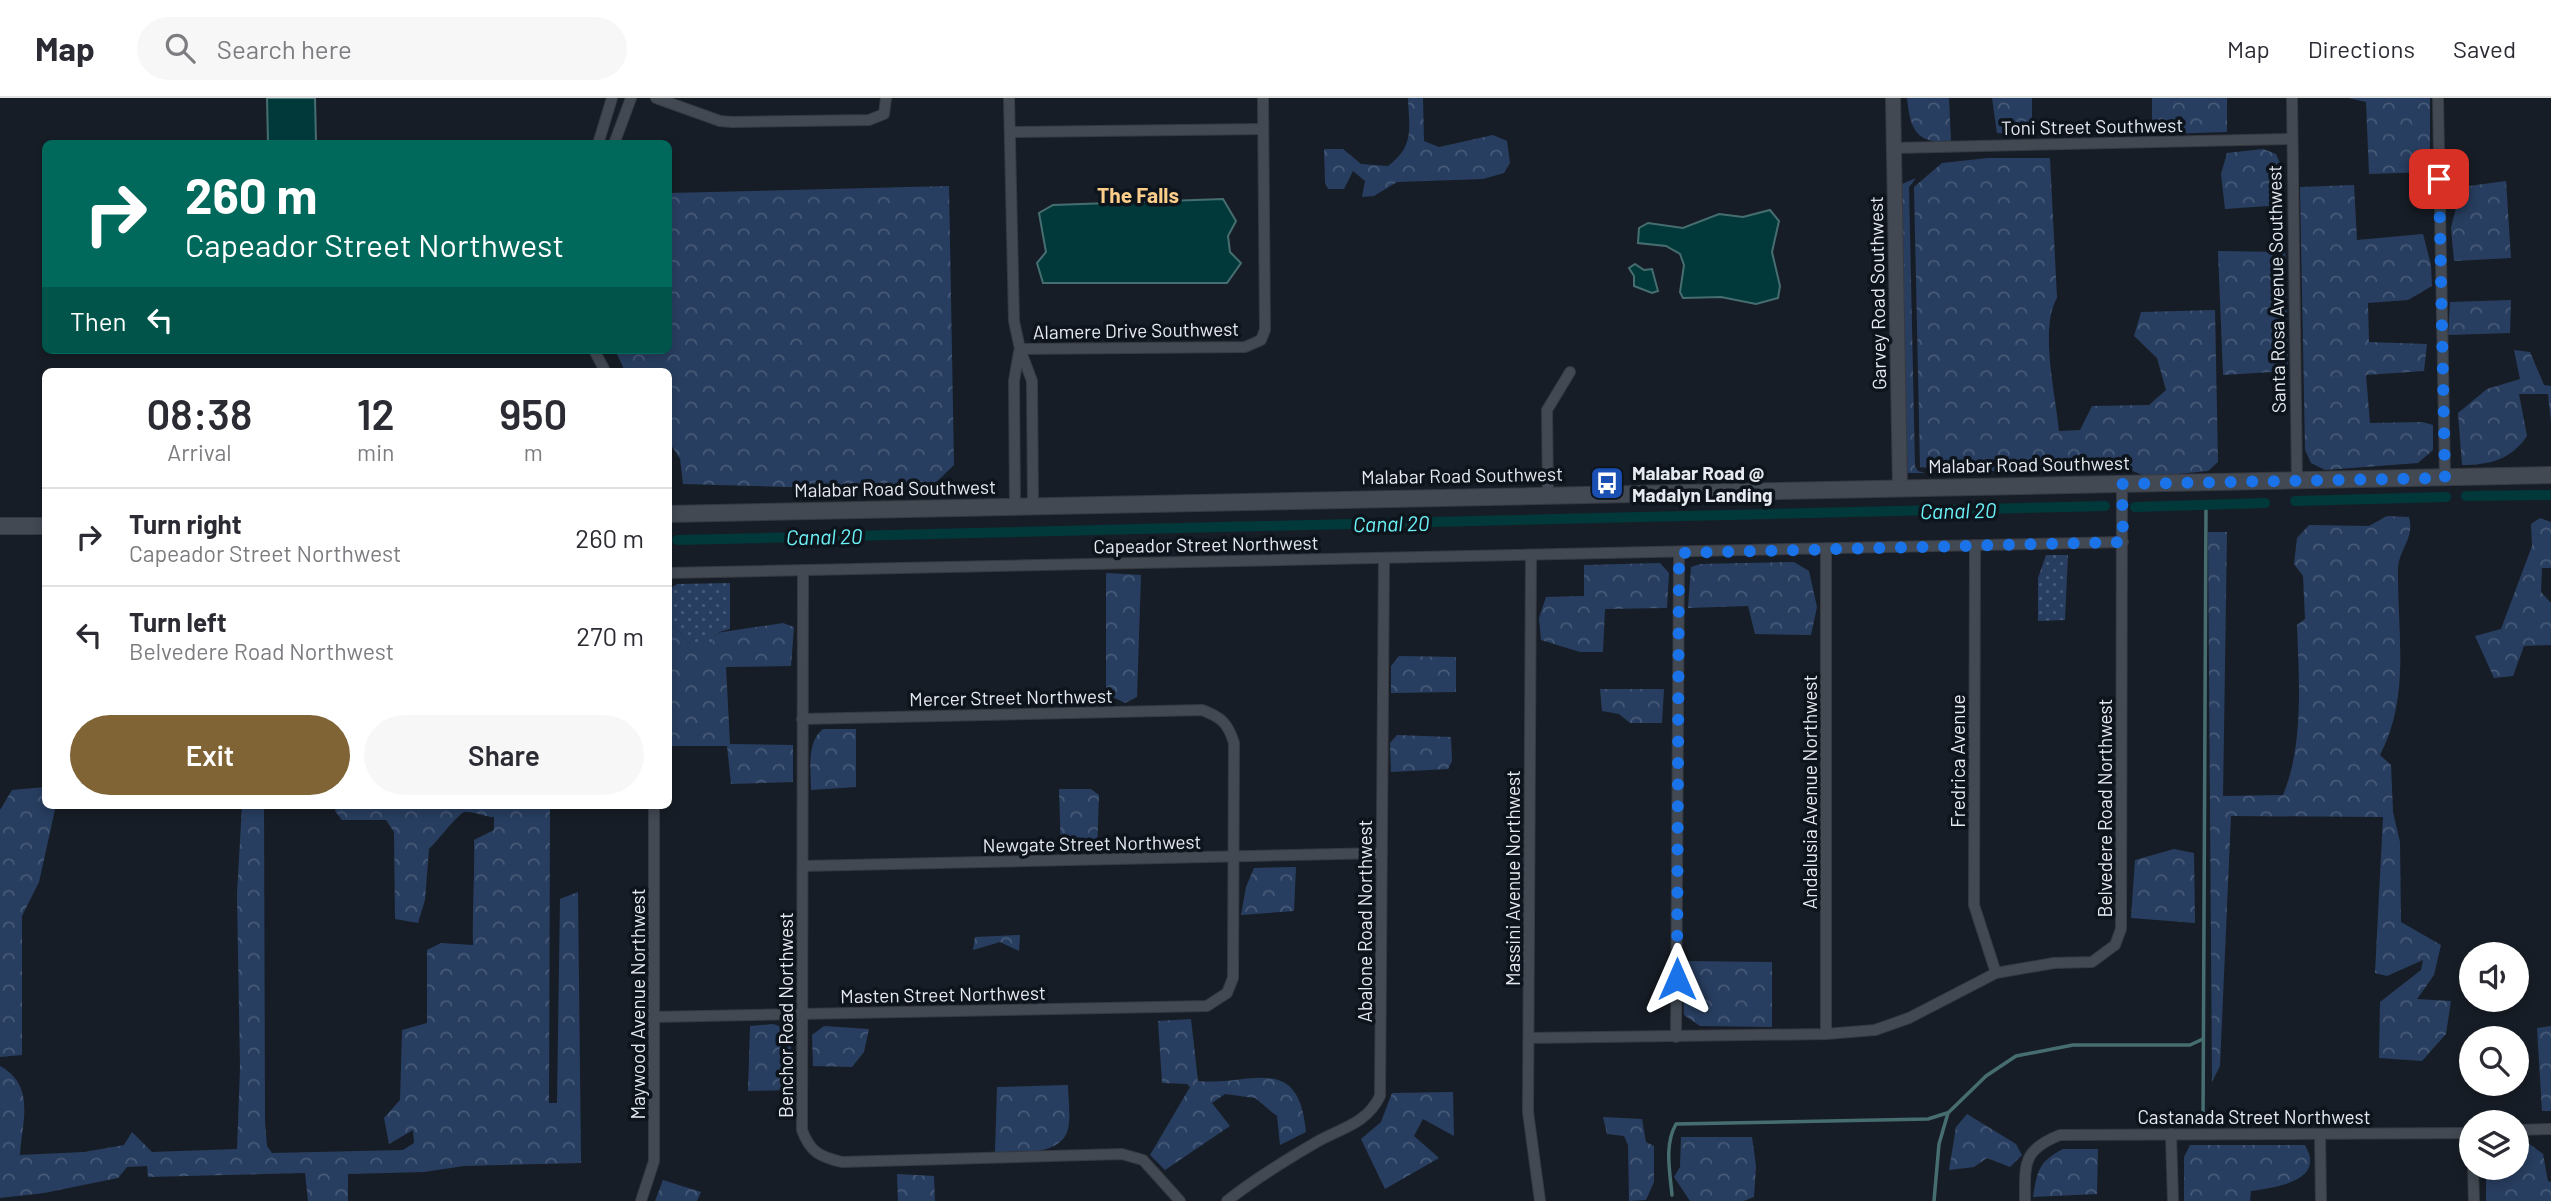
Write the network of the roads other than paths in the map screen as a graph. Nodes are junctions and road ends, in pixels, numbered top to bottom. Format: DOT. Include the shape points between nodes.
graph roads {
  1 [pos="612,98"];
  2 [pos="631,98"];
  3 [pos="656,98"];
  4 [pos="886,98"];
  5 [pos="1009,98"];
  6 [pos="1263,98"];
  7 [pos="1893,98"];
  8 [pos="2292,98"];
  9 [pos="2438,98"];
  10 [pos="1263,130"];
  11 [pos="1010,132"];
  12 [pos="2291,139"];
  13 [pos="599,140"];
  14 [pos="615,140"];
  15 [pos="1894,148"];
  16 [pos="1020,349"];
  17 [pos="1570,372"];
  18 [pos="2551,475"];
  19 [pos="2445,478"];
  20 [pos="2297,480"];
  21 [pos="2122,484"];
  22 [pos="1900,487"];
  23 [pos="1548,495"];
  24 [pos="1033,505"];
  25 [pos="1015,506"];
  26 [pos="672,514"];
  27 [pos="42,526"];
  28 [pos="0,527"];
  29 [pos="2123,542"];
  30 [pos="1975,545"];
  31 [pos="1826,550"];
  32 [pos="1679,553"];
  33 [pos="1531,555"];
  34 [pos="1384,558"];
  35 [pos="803,570"];
  36 [pos="672,573"];
  37 [pos="802,719"];
  38 [pos="654,809"];
  39 [pos="1381,853"];
  40 [pos="1233,857"];
  41 [pos="803,866"];
  42 [pos="1996,973"];
  43 [pos="803,1014"];
  44 [pos="654,1017"];
  45 [pos="1826,1034"];
  46 [pos="1676,1037"];
  47 [pos="1528,1038"];
  48 [pos="2551,1129"];
  49 [pos="2529,1130"];
  50 [pos="2459,1133"];
  51 [pos="2171,1134"];
  52 [pos="2320,1134"];
  53 [pos="2473,1180"];
  54 [pos="641,1201"];
  55 [pos="1181,1201"];
  56 [pos="1227,1201"];
  57 [pos="1540,1201"];
  58 [pos="2025,1201"];
  59 [pos="2173,1201"];
  60 [pos="2321,1201"];
  61 [pos="2473,1201"];
  1 -- 13 [label="street"];
  2 -- 14 [label="street"];
  3 -- 4 [label="street" via="720,121 746,122 869,120 884,114"];
  5 -- 11 [label="street"];
  6 -- 10 [label="street, Alamere Drive Southwest"];
  7 -- 15 [label="street, Garvey Road Southwest"];
  8 -- 12 [label="street, Santa Rosa Avenue Southwest"];
  9 -- 19 [label="street"];
  10 -- 11 [label="street"];
  10 -- 16 [label="street, Alamere Drive Southwest" via="1265,330 1261,340 1245,348"];
  11 -- 16 [label="street" via="1014,321"];
  12 -- 15 [label="street, Toni Street Southwest"];
  12 -- 20 [label="street, Santa Rosa Avenue Southwest"];
  15 -- 22 [label="street, Garvey Road Southwest"];
  16 -- 24 [label="street" via="1032,381"];
  16 -- 25 [label="street" via="1014,381"];
  17 -- 23 [label="street" via="1548,410"];
  18 -- 19 [label="main road, Malabar Road Southwest"];
  19 -- 20 [label="main road, Malabar Road Southwest"];
  20 -- 21 [label="main road, Malabar Road Southwest"];
  21 -- 22 [label="main road, Malabar Road Southwest"];
  21 -- 29 [label="street, Belvedere Road Northwest"];
  22 -- 23 [label="main road, Malabar Road Southwest"];
  23 -- 24 [label="main road, Malabar Road Southwest"];
  24 -- 25 [label="main road, Malabar Road Southwest"];
  25 -- 26 [label="main road, Malabar Road Southwest"];
  27 -- 28 [label="main road"];
  29 -- 30 [label="street, Capeador Street Northwest"];
  29 -- 42 [label="street, Belvedere Road Northwest" via="2121,929 2115,945 2092,962 2054,962"];
  30 -- 31 [label="street, Capeador Street Northwest"];
  30 -- 42 [label="street, Fredrica Avenue" via="1974,905"];
  31 -- 32 [label="street, Capeador Street Northwest"];
  31 -- 45 [label="street, Andalusia Avenue Northwest"];
  32 -- 33 [label="street, Capeador Street Northwest"];
  32 -- 46 [label="street"];
  33 -- 34 [label="street, Capeador Street Northwest"];
  33 -- 47 [label="street, Massini Avenue Northwest"];
  34 -- 35 [label="street, Capeador Street Northwest"];
  34 -- 39 [label="street, Abalone Road Northwest"];
  35 -- 36 [label="street, Capeador Street Northwest"];
  35 -- 37 [label="street, Benchor Road Northwest"];
  37 -- 40 [label="street, Mercer Street Northwest" via="1202,710 1229,726 1234,743"];
  37 -- 41 [label="street, Benchor Road Northwest"];
  38 -- 44 [label="street, Maywood Avenue Northwest"];
  39 -- 40 [label="street, Newgate Street Northwest"];
  39 -- 56 [label="street, Abalone Road Northwest" via="1380,1096 1360,1122 1318,1141"];
  40 -- 41 [label="street, Newgate Street Northwest"];
  40 -- 43 [label="street, Masten Street Northwest" via="1233,978 1227,993 1207,1006"];
  41 -- 43 [label="street, Benchor Road Northwest"];
  42 -- 45 [label="street, Belvedere Road Northwest" via="1909,1018 1875,1030"];
  43 -- 44 [label="street, Masten Street Northwest"];
  43 -- 55 [label="street, Benchor Road Northwest" via="802,1130 808,1146 822,1157 848,1161 1122,1154 1143,1160"];
  44 -- 54 [label="street, Maywood Avenue Northwest" via="654,1161"];
  45 -- 46 [label="street, Belvedere Road Northwest"];
  46 -- 47 [label="street, Belvedere Road Northwest"];
  47 -- 57 [label="street, Massini Avenue Northwest" via="1528,1112"];
  48 -- 49 [label="street"];
  50 -- 52 [label="street, Castanada Street Northwest"];
  51 -- 52 [label="street, Castanada Street Northwest"];
  51 -- 58 [label="street, Castanada Street Northwest" via="2060,1135 2039,1143 2025,1168"];
  51 -- 59 [label="street"];
  52 -- 60 [label="street"];
  53 -- 61 [label="street"];
}
